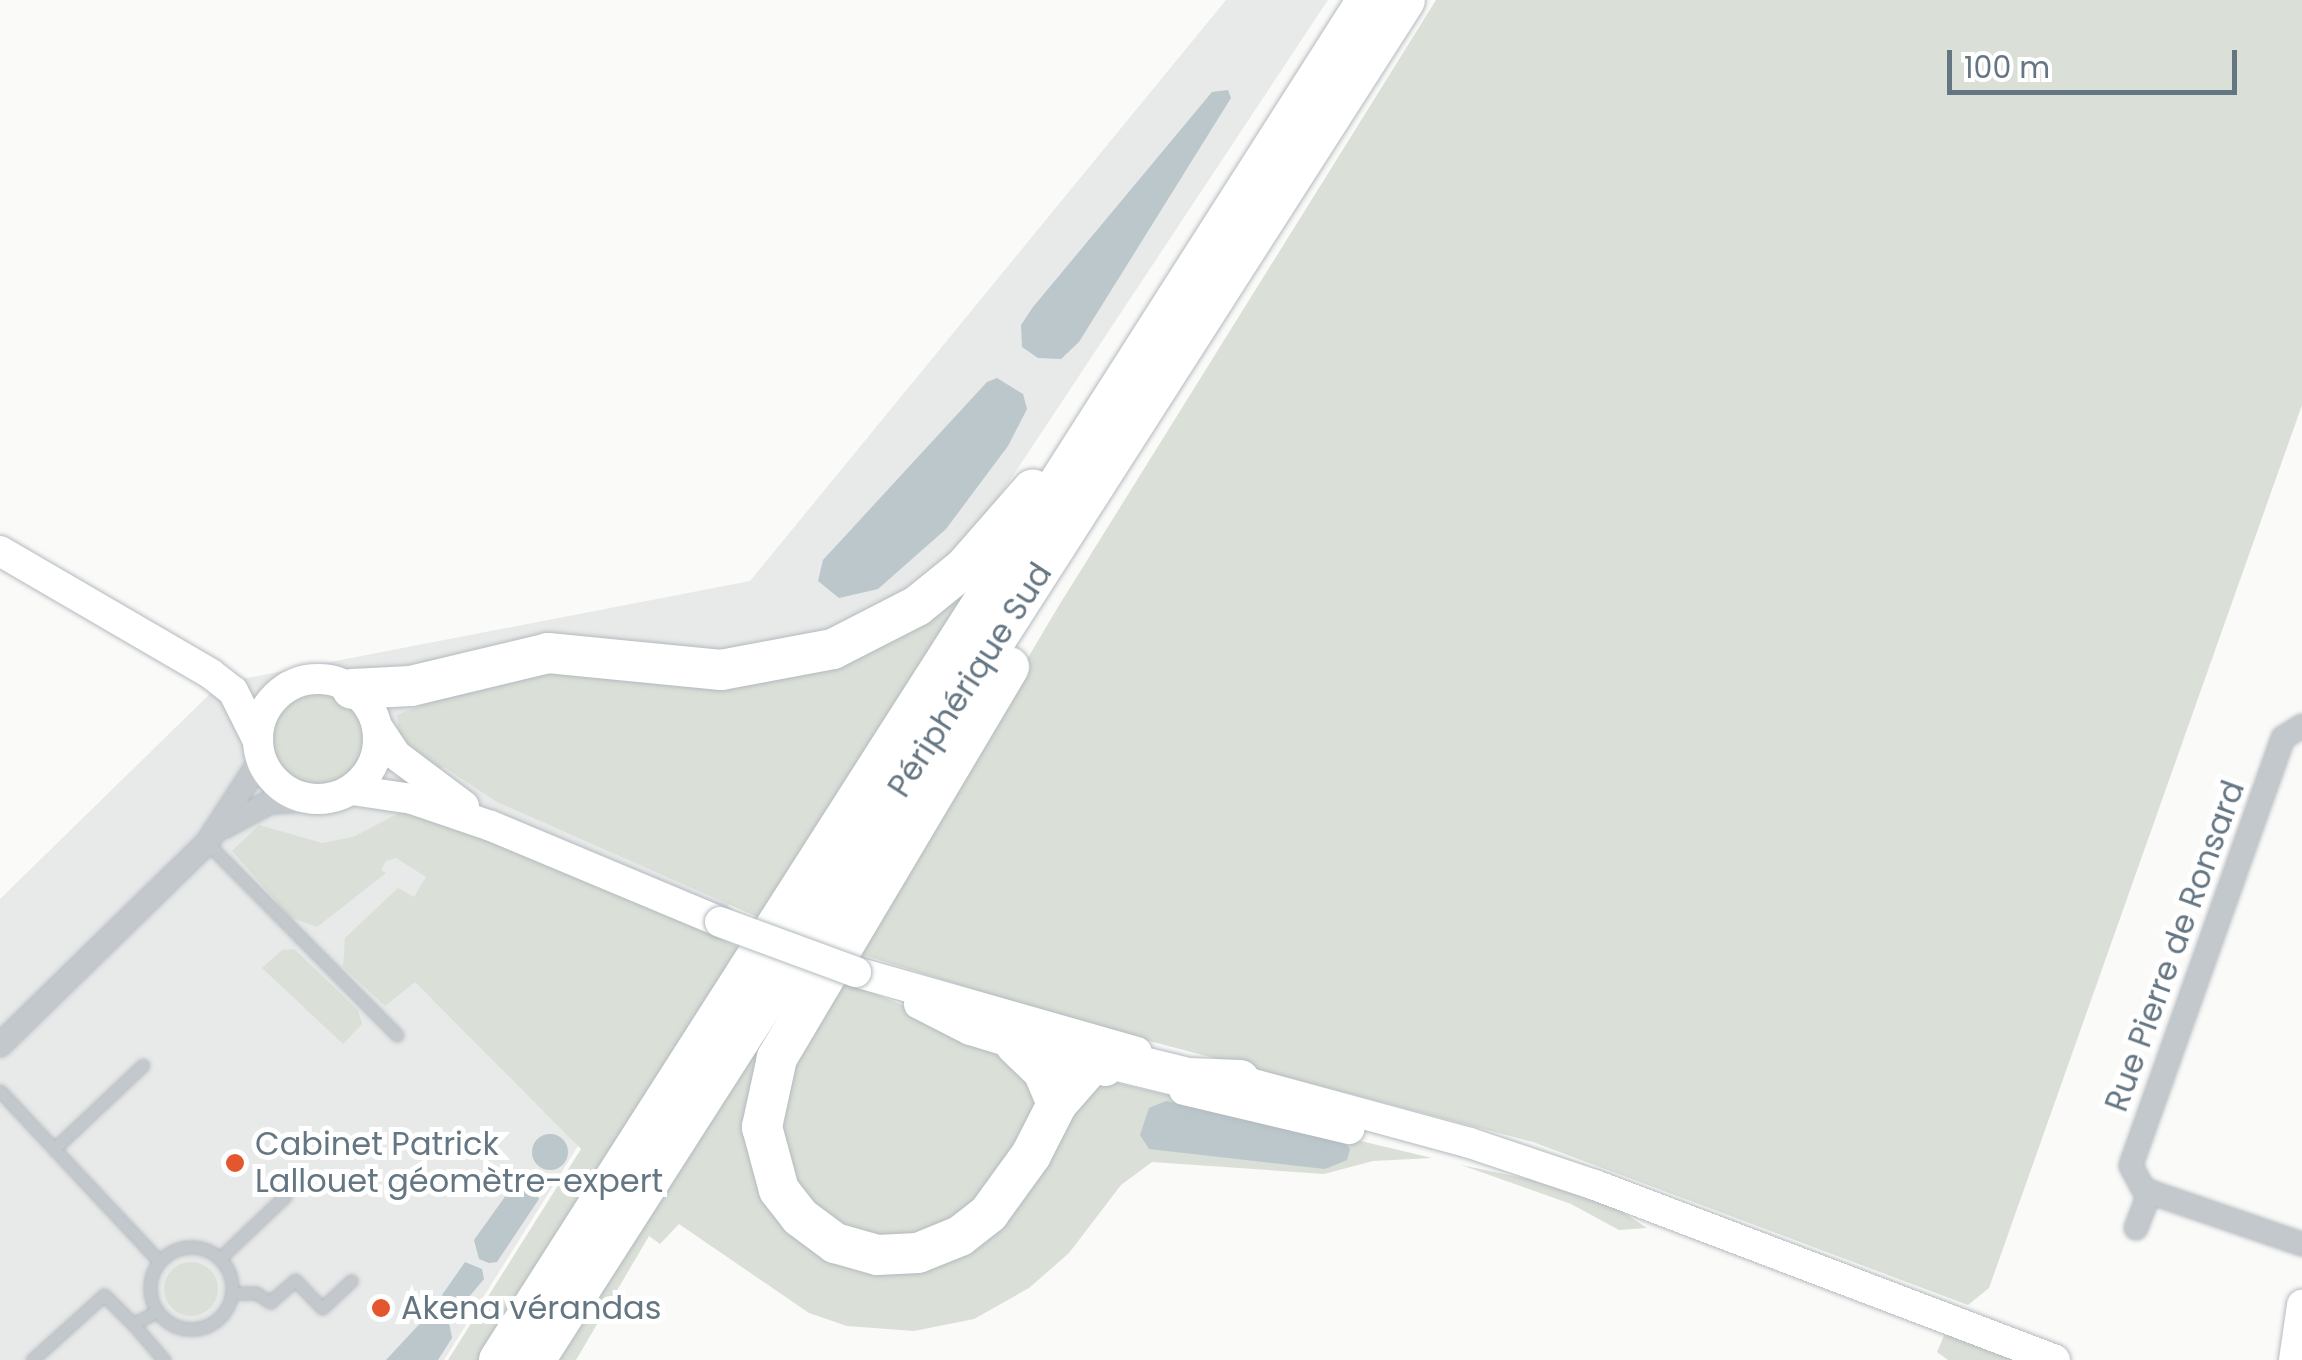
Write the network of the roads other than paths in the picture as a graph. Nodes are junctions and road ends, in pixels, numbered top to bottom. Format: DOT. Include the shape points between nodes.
graph roads {
  1 [pos="1368,0"];
  2 [pos="1405,0"];
  3 [pos="1107,409"];
  4 [pos="1056,546"];
  5 [pos="0,551"];
  6 [pos="211,674"];
  7 [pos="294,684"];
  8 [pos="352,689"];
  9 [pos="2302,726"];
  10 [pos="378,728"];
  11 [pos="259,750"];
  12 [pos="352,790"];
  13 [pos="314,800"];
  14 [pos="491,826"];
  15 [pos="213,836"];
  16 [pos="856,972"];
  17 [pos="396,1034"];
  18 [pos="1014,1044"];
  19 [pos="0,1045"];
  20 [pos="143,1065"];
  21 [pos="1090,1066"];
  22 [pos="1240,1080"];
  23 [pos="0,1091"];
  24 [pos="1056,1104"];
  25 [pos="54,1149"];
  26 [pos="1596,1185"];
  27 [pos="2150,1192"];
  28 [pos="285,1196"];
  29 [pos="2136,1228"];
  30 [pos="2302,1244"];
  31 [pos="220,1258"];
  32 [pos="160,1260"];
  33 [pos="350,1281"];
  34 [pos="232,1293"];
  35 [pos="2302,1305"];
  36 [pos="157,1311"];
  37 [pos="133,1324"];
  38 [pos="42,1357"];
  39 [pos="2293,1359"];
  40 [pos="164,1360"];
  41 [pos="499,1360"];
  42 [pos="536,1360"];
  43 [pos="2055,1360"];
  1 -- 3 [label="highway, Périphérique Sud"];
  2 -- 4 [label="highway, Périphérique Sud"];
  3 -- 8 [label="highway" via="965,567 878,630 833,649 721,670 548,653 426,683"];
  3 -- 41 [label="highway, Périphérique Sud"];
  4 -- 24 [label="highway" via="1058,582 781,1049 764,1100 764,1146 784,1198 817,1232 858,1251 908,1255 948,1243 989,1213 1030,1156"];
  4 -- 42 [label="highway, Périphérique Sud"];
  5 -- 6 [label="main road"];
  6 -- 7 [label="main road"];
  6 -- 11 [label="main road" via="233,691"];
  7 -- 8 [label="main road" via="317,679"];
  7 -- 11 [label="main road" via="267,706"];
  8 -- 10 [label="main road"];
  9 -- 27 [label="street, Rue Pierre de Ronsard" via="2283,738 2131,1166 2135,1180"];
  10 -- 12 [label="main road" via="376,759"];
  10 -- 14 [label="main road" via="396,755"];
  11 -- 13 [label="main road" via="282,788"];
  11 -- 15 [label="street"];
  12 -- 13 [label="main road"];
  12 -- 14 [label="main road" via="412,799"];
  13 -- 15 [label="street" via="270,802"];
  14 -- 16 [label="main road, bridge"];
  15 -- 17 [label="lane"];
  15 -- 19 [label="street"];
  16 -- 18 [label="main road" via="970,1030"];
  16 -- 22 [label="main road"];
  18 -- 21 [label="main road"];
  18 -- 24 [label="highway" via="1043,1070"];
  20 -- 25 [label="lane"];
  21 -- 22 [label="highway" via="1110,1059 1188,1078"];
  21 -- 24 [label="highway"];
  21 -- 26 [label="main road"];
  22 -- 26 [label="main road" via="1470,1142"];
  23 -- 25 [label="lane"];
  25 -- 32 [label="lane"];
  26 -- 43 [label="main road"];
  27 -- 29 [label="street"];
  27 -- 30 [label="street"];
  28 -- 31 [label="lane"];
  31 -- 32 [label="lane" via="182,1247"];
  31 -- 34 [label="lane"];
  32 -- 36 [label="lane" via="150,1286"];
  33 -- 34 [label="lane" via="322,1308 295,1280 270,1302 256,1293"];
  34 -- 36 [label="lane" via="220,1318 194,1329"];
  35 -- 39 [label="main road"];
  36 -- 37 [label="lane"];
  37 -- 38 [label="lane" via="104,1295"];
  37 -- 40 [label="lane"];
}
